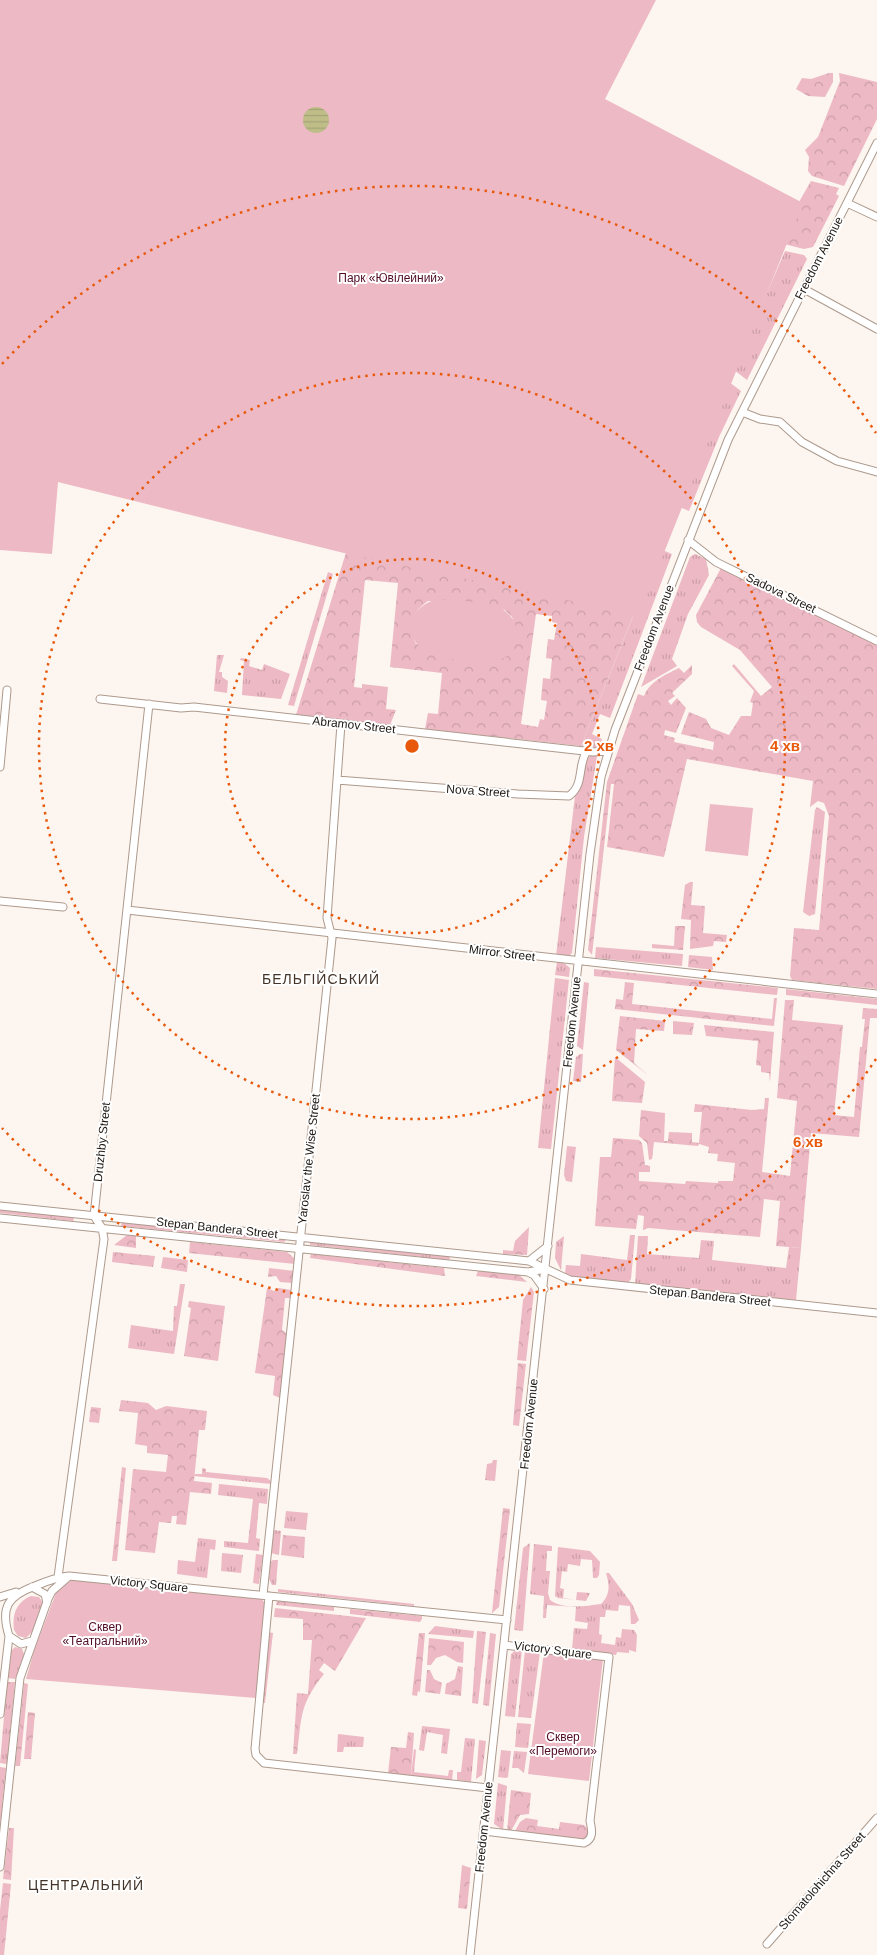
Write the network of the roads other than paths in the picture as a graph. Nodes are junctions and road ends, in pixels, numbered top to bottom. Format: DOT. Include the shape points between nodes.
graph roads {
  1 [pos="877,143"];
  2 [pos="847,203"];
  3 [pos="877,218"];
  4 [pos="804,288"];
  5 [pos="877,330"];
  6 [pos="742,412"];
  7 [pos="877,472"];
  8 [pos="688,540"];
  9 [pos="877,642"];
  10 [pos="7,690"];
  11 [pos="100,699"];
  12 [pos="149,704"];
  13 [pos="341,724"];
  14 [pos="588,751"];
  15 [pos="608,751"];
  16 [pos="0,767"];
  17 [pos="337,780"];
  18 [pos="0,901"];
  19 [pos="63,907"];
  20 [pos="127,910"];
  21 [pos="330,932"];
  22 [pos="579,962"];
  23 [pos="877,994"];
  24 [pos="0,1206"];
  25 [pos="94,1216"];
  26 [pos="0,1218"];
  27 [pos="102,1228"];
  28 [pos="301,1237"];
  29 [pos="548,1246"];
  30 [pos="300,1249"];
  31 [pos="450,1252"];
  32 [pos="459,1253"];
  33 [pos="529,1260"];
  34 [pos="448,1264"];
  35 [pos="457,1265"];
  36 [pos="546,1269"];
  37 [pos="528,1272"];
  38 [pos="544,1289"];
  39 [pos="877,1313"];
  40 [pos="58,1576"];
  41 [pos="69,1576"];
  42 [pos="31,1587"];
  43 [pos="21,1591"];
  44 [pos="266,1595"];
  45 [pos="0,1597"];
  46 [pos="0,1604"];
  47 [pos="47,1604"];
  48 [pos="5,1616"];
  49 [pos="507,1620"];
  50 [pos="9,1636"];
  51 [pos="32,1641"];
  52 [pos="504,1645"];
  53 [pos="0,1714"];
  54 [pos="488,1788"];
  55 [pos="877,1818"];
  56 [pos="484,1831"];
  57 [pos="0,1867"];
  58 [pos="768,1944"];
  59 [pos="470,1955"];
  1 -- 2 [label="street, Freedom Avenue"];
  2 -- 3 [label="street"];
  2 -- 4 [label="street, Freedom Avenue"];
  4 -- 5 [label="street"];
  4 -- 6 [label="street, Freedom Avenue"];
  6 -- 7 [label="street" via="780,422 802,442 837,461"];
  6 -- 8 [label="street, Freedom Avenue"];
  8 -- 9 [label="street, Sadova Street" via="716,562"];
  8 -- 15 [label="street, Freedom Avenue"];
  10 -- 16 [label="street"];
  11 -- 12 [label="street, Abramov Street"];
  12 -- 13 [label="street, Abramov Street"];
  12 -- 20 [label="street, Druzhby Street"];
  13 -- 14 [label="street, Abramov Street"];
  13 -- 17 [label="street, Yaroslav the Wise Street"];
  14 -- 15 [label="street, Abramov Street"];
  14 -- 17 [label="street, Nova Street" via="583,758 578,788 569,796"];
  15 -- 22 [label="street, Freedom Avenue" via="593,834"];
  17 -- 21 [label="street, Yaroslav the Wise Street" via="327,918"];
  18 -- 19 [label="street"];
  20 -- 21 [label="street, Mirror Street"];
  20 -- 25 [label="street, Druzhby Street"];
  21 -- 22 [label="street, Mirror Street"];
  21 -- 28 [label="street, Yaroslav the Wise Street" via="332,938"];
  22 -- 23 [label="street, Mirror Street"];
  22 -- 29 [label="street, Freedom Avenue"];
  24 -- 25 [label="street, Stepan Bandera Street"];
  25 -- 27 [label="street"];
  25 -- 28 [label="street, Stepan Bandera Street"];
  26 -- 27 [label="street, Stepan Bandera Street"];
  27 -- 30 [label="street, Stepan Bandera Street"];
  27 -- 40 [label="street" via="104,1239"];
  28 -- 30 [label="street, Yaroslav the Wise Street"];
  28 -- 31 [label="street, Stepan Bandera Street"];
  29 -- 33 [label="street"];
  29 -- 36 [label="street, Freedom Avenue"];
  30 -- 34 [label="street, Stepan Bandera Street"];
  30 -- 44 [label="street, Yaroslav the Wise Street"];
  31 -- 32 [label="street, Stepan Bandera Street"];
  31 -- 34 [label="street" via="452,1258"];
  32 -- 33 [label="street, Stepan Bandera Street"];
  32 -- 35 [label="street" via="455,1259"];
  33 -- 36 [label="street, Stepan Bandera Street"];
  34 -- 35 [label="street, Stepan Bandera Street"];
  35 -- 37 [label="street, Stepan Bandera Street"];
  36 -- 37 [label="street, Stepan Bandera Street"];
  36 -- 38 [label="street, Freedom Avenue"];
  36 -- 39 [label="street, Stepan Bandera Street" via="570,1280"];
  37 -- 38 [label="street"];
  38 -- 49 [label="street, Freedom Avenue"];
  40 -- 41 [label="street, Victory Square"];
  40 -- 42 [label="street, Victory Square"];
  41 -- 44 [label="street, Victory Square"];
  41 -- 47 [label="street" via="52,1591"];
  42 -- 43 [label="street"];
  42 -- 47 [label="street" via="45,1594"];
  43 -- 45 [label="street"];
  43 -- 48 [label="street" via="11,1599"];
  44 -- 49 [label="street, Victory Square"];
  44 -- 54 [label="street" via="255,1749 260,1760"];
  46 -- 48 [label="street"];
  47 -- 51 [label="street"];
  48 -- 50 [label="street"];
  49 -- 52 [label="street, Freedom Avenue"];
  50 -- 51 [label="street" via="21,1644"];
  50 -- 53 [label="street"];
  51 -- 57 [label="street" via="20,1678"];
  52 -- 54 [label="street, Freedom Avenue"];
  52 -- 56 [label="street, Victory Square" via="609,1657 590,1821 592,1834 584,1842"];
  54 -- 56 [label="street, Freedom Avenue"];
  55 -- 58 [label="street, Stomatolohichna Street"];
  56 -- 59 [label="street, Freedom Avenue"];
}
